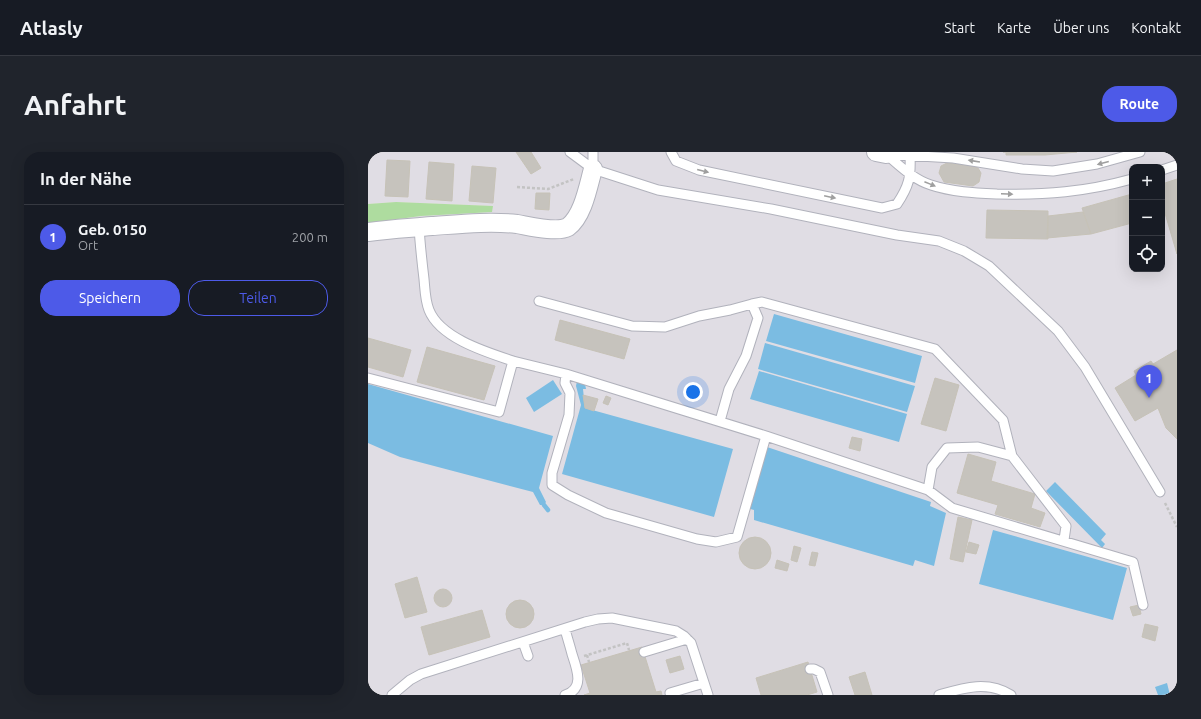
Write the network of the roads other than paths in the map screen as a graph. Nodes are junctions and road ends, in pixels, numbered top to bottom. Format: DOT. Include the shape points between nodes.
graph roads {
  1 [pos="570,152"];
  2 [pos="671,152"];
  3 [pos="1140,152"];
  4 [pos="881,153"];
  5 [pos="910,156"];
  6 [pos="593,161"];
  7 [pos="1177,165"];
  8 [pos="1165,169"];
  9 [pos="911,174"];
  10 [pos="1129,179"];
  11 [pos="419,227"];
  12 [pos="368,232"];
  13 [pos="539,301"];
  14 [pos="752,304"];
  15 [pos="513,361"];
  16 [pos="566,374"];
  17 [pos="368,378"];
  18 [pos="720,421"];
  19 [pos="766,436"];
  20 [pos="1012,456"];
  21 [pos="928,490"];
  22 [pos="1160,492"];
  23 [pos="1064,540"];
  24 [pos="1143,605"];
  25 [pos="565,629"];
  26 [pos="687,639"];
  27 [pos="523,642"];
  28 [pos="644,652"];
  29 [pos="528,656"];
  30 [pos="810,669"];
  31 [pos="704,683"];
  32 [pos="670,693"];
  33 [pos="392,695"];
  34 [pos="565,695"];
  35 [pos="708,695"];
  36 [pos="828,695"];
  37 [pos="939,695"];
  38 [pos="1011,695"];
  1 -- 6 [label="lane"];
  2 -- 9 [label="lane, one-way" via="676,161 699,170 882,208 897,204 904,194"];
  3 -- 5 [label="lane, one-way" via="1097,164 1053,171 1022,169 953,158"];
  4 -- 5 [label="lane"];
  4 -- 9 [label="lane"];
  5 -- 9 [label="lane"];
  6 -- 11 [label="street" via="582,204 575,220 566,228 487,223"];
  6 -- 22 [label="lane" via="658,190 938,241 964,251 989,266 1058,330 1085,367"];
  7 -- 8 [label="lane"];
  9 -- 10 [label="lane, one-way" via="930,185 968,193 1025,195 1070,192 1107,186"];
  11 -- 12 [label="street"];
  11 -- 15 [label="lane" via="426,297 435,321 447,332 462,340"];
  13 -- 14 [label="lane" via="632,326 665,327"];
  14 -- 18 [label="lane" via="758,318 746,356 729,389"];
  14 -- 20 [label="lane" via="762,302 935,349 1003,420"];
  15 -- 16 [label="lane"];
  15 -- 17 [label="lane" via="499,412"];
  16 -- 18 [label="lane"];
  16 -- 19 [label="lane" via="565,383 570,393 569,415 552,473 552,485 606,512 697,539 716,542 736,537"];
  18 -- 19 [label="lane"];
  19 -- 21 [label="lane"];
  20 -- 21 [label="lane" via="978,448 947,448 932,467"];
  20 -- 23 [label="lane" via="1066,526"];
  21 -- 23 [label="lane" via="952,508"];
  23 -- 24 [label="lane" via="1133,562"];
  25 -- 26 [label="lane" via="598,619 612,618 667,628"];
  25 -- 27 [label="lane"];
  25 -- 34 [label="lane" via="579,675 572,691"];
  26 -- 28 [label="lane"];
  26 -- 31 [label="lane" via="695,652"];
  27 -- 29 [label="lane"];
  27 -- 33 [label="lane" via="421,674"];
  30 -- 36 [label="lane" via="820,672"];
  31 -- 32 [label="lane"];
  31 -- 35 [label="lane"];
  37 -- 38 [label="lane" via="965,687 980,686"];
}
